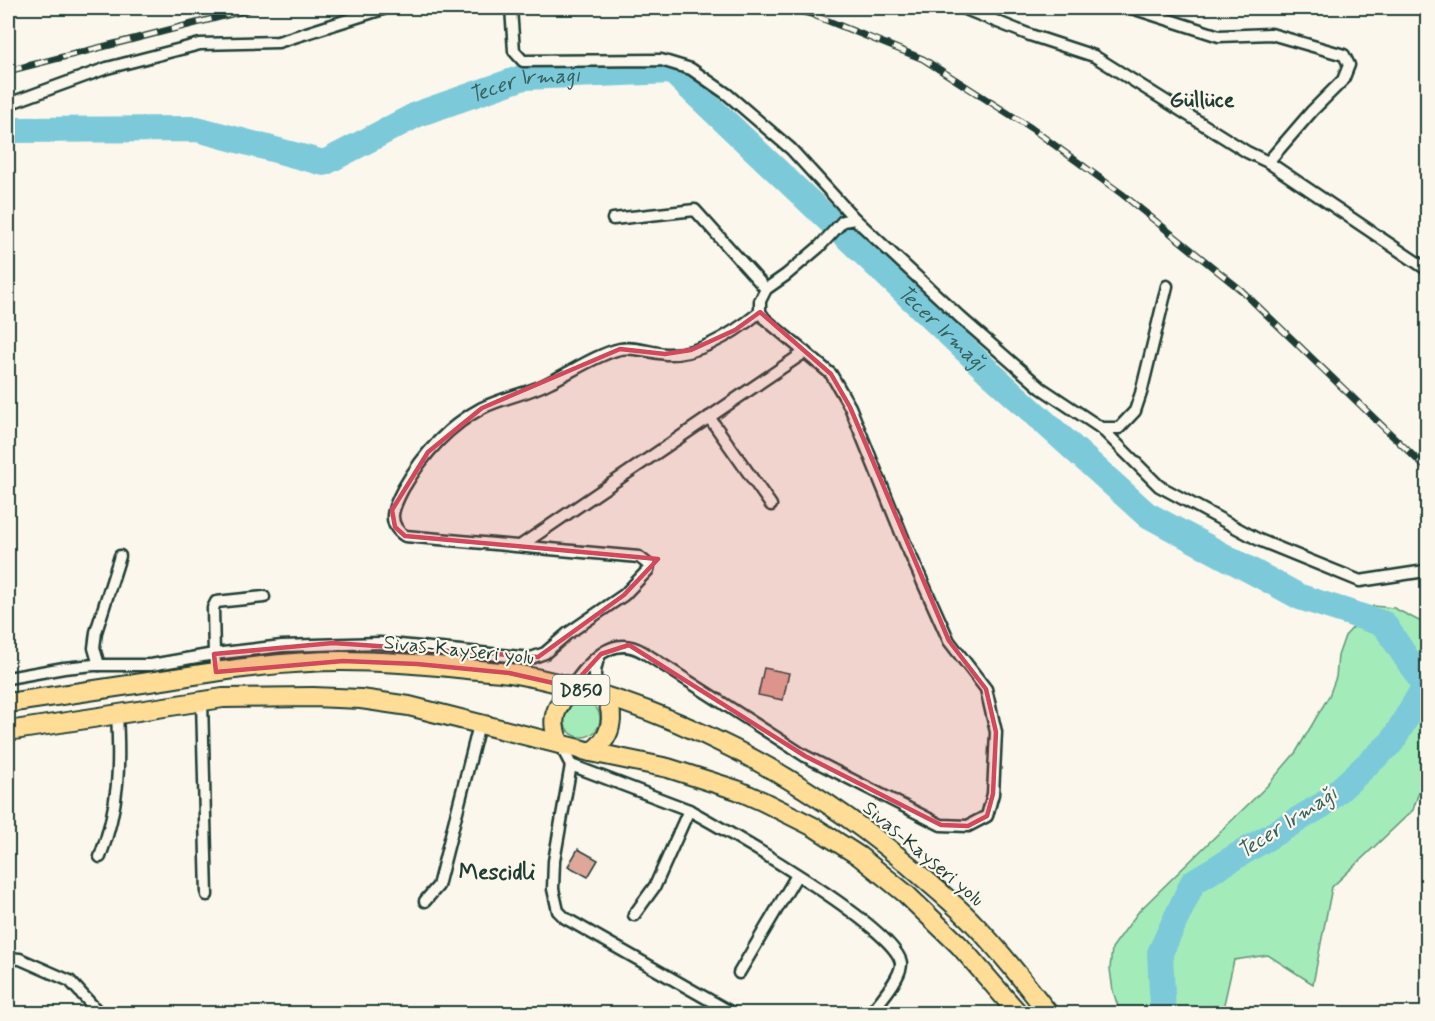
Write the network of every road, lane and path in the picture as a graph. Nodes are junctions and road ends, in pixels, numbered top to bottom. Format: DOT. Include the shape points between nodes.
graph roads {
  1 [pos="386,8"];
  2 [pos="511,8"];
  3 [pos="963,8"];
  4 [pos="1132,8"];
  5 [pos="8,104"];
  6 [pos="1268,162"];
  7 [pos="614,219"];
  8 [pos="855,219"];
  9 [pos="1428,270"];
  10 [pos="1167,286"];
  11 [pos="765,289"];
  12 [pos="760,312"];
  13 [pos="805,352"];
  14 [pos="710,417"];
  15 [pos="1101,428"];
  16 [pos="771,506"];
  17 [pos="520,546"];
  18 [pos="120,556"];
  19 [pos="1428,568"];
  20 [pos="264,597"];
  21 [pos="601,654"];
  22 [pos="215,663"];
  23 [pos="99,665"];
  24 [pos="8,678"];
  25 [pos="571,687"];
  26 [pos="606,697"];
  27 [pos="202,701"];
  28 [pos="8,703"];
  29 [pos="117,714"];
  30 [pos="479,724"];
  31 [pos="8,731"];
  32 [pos="560,744"];
  33 [pos="591,752"];
  34 [pos="571,765"];
  35 [pos="689,810"];
  36 [pos="100,857"];
  37 [pos="796,875"];
  38 [pos="207,895"];
  39 [pos="426,901"];
  40 [pos="634,915"];
  41 [pos="8,958"];
  42 [pos="739,973"];
  43 [pos="100,1014"];
  44 [pos="734,1014"];
  45 [pos="870,1014"];
  46 [pos="1019,1014"];
  47 [pos="1049,1014"];
  1 -- 5 [label="street" via="278,42 200,44 107,68"];
  2 -- 8 [label="street" via="514,51 523,61 661,60 691,69 791,149"];
  3 -- 6 [label="street" via="1094,56"];
  4 -- 6 [label="street" via="1219,36 1271,34 1344,55 1349,65 1342,80"];
  6 -- 9 [label="street"];
  7 -- 11 [label="street" via="695,210"];
  8 -- 11 [label="street" via="843,221 819,247"];
  8 -- 15 [label="street" via="1041,388"];
  10 -- 15 [label="street" via="1135,411 1119,428"];
  11 -- 12 [label="street"];
  12 -- 13 [label="street"];
  12 -- 17 [label="street" via="735,330 691,350 665,354 620,349 533,390 482,408 428,452 392,510 395,527 405,536"];
  13 -- 14 [label="street"];
  13 -- 21 [label="street" via="831,374 850,407 949,641 986,689 996,732 993,794 987,816 968,826 941,825 806,756 635,647 622,645"];
  14 -- 16 [label="street"];
  14 -- 17 [label="street"];
  15 -- 19 [label="street" via="1158,486 1258,540 1360,582"];
  17 -- 22 [label="street" via="639,557 649,565 624,595 538,657 380,643 282,646"];
  18 -- 23 [label="street" via="96,632 94,648"];
  20 -- 22 [label="street" via="216,602"];
  21 -- 25 [label="street"];
  21 -- 26 [label="street" via="594,676"];
  22 -- 23 [label="street"];
  22 -- 25 [label="highway, Sivas-Kayseri yolu / D850" via="417,664 509,673"];
  22 -- 28 [label="highway, Sivas-Kayseri yolu / D850"];
  23 -- 24 [label="street"];
  25 -- 26 [label="highway, Sivas-Kayseri yolu / D850"];
  25 -- 32 [label="highway" via="554,717"];
  26 -- 33 [label="highway" via="612,723 602,743"];
  26 -- 47 [label="highway, Sivas-Kayseri yolu / D850" via="682,725 754,760 865,830 974,923"];
  27 -- 29 [label="highway"];
  27 -- 30 [label="highway" via="361,699 410,706"];
  27 -- 38 [label="street"];
  29 -- 31 [label="highway"];
  29 -- 36 [label="street" via="118,789"];
  30 -- 32 [label="highway"];
  30 -- 39 [label="street" via="438,886"];
  32 -- 33 [label="highway"];
  32 -- 34 [label="street"];
  33 -- 34 [label="street"];
  33 -- 46 [label="highway" via="668,768 727,787 814,827 859,856 906,894 960,946"];
  34 -- 35 [label="street"];
  34 -- 44 [label="street" via="554,861 553,889 558,911"];
  35 -- 37 [label="street"];
  35 -- 40 [label="street" via="655,886"];
  37 -- 42 [label="street"];
  37 -- 45 [label="street" via="843,906 896,952 901,963 899,972"];
  41 -- 43 [label="street" via="20,959 70,981"];
}
